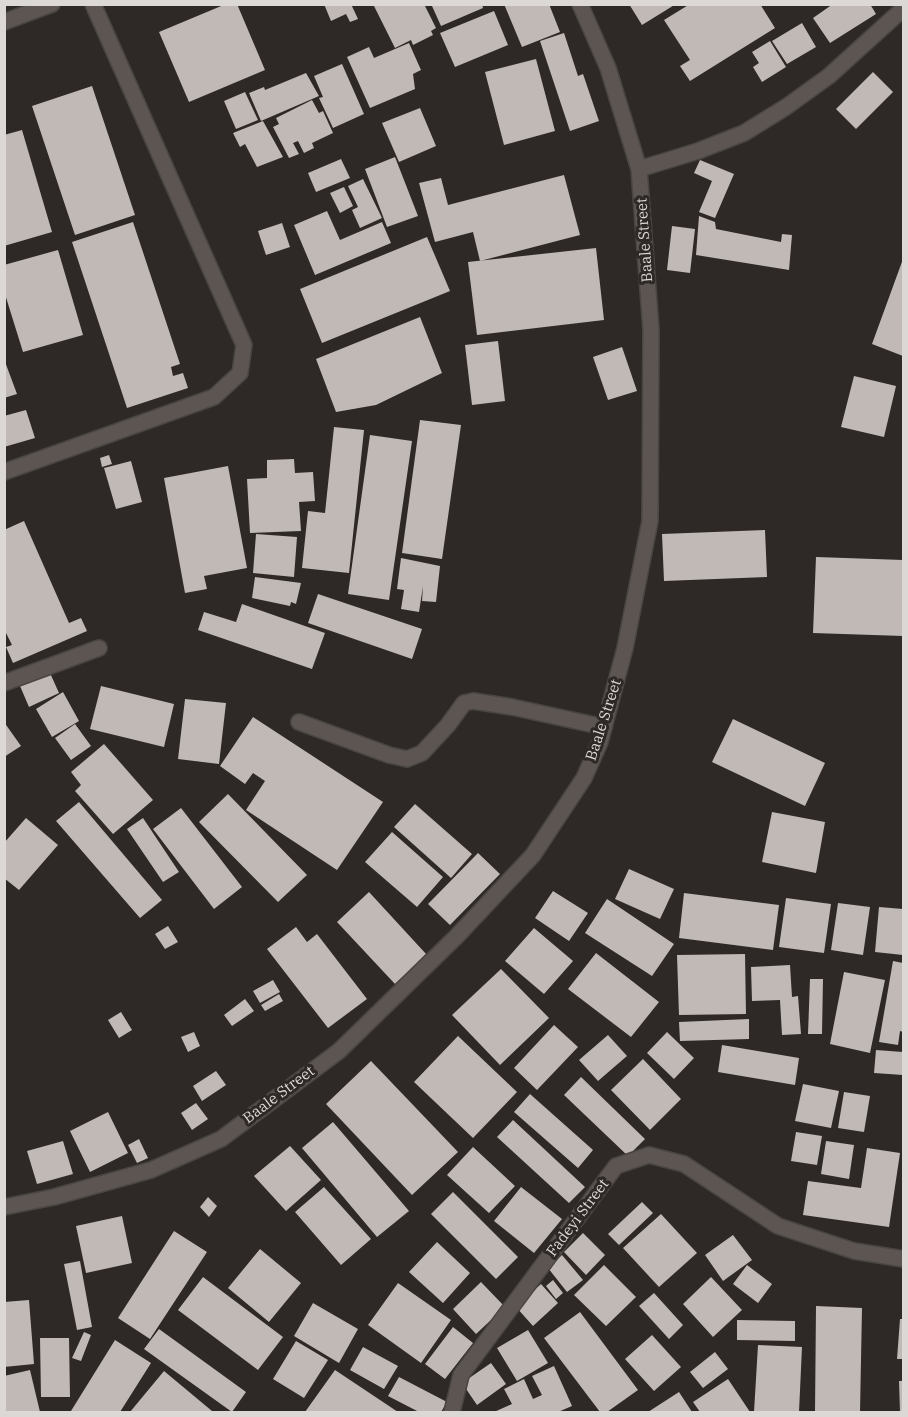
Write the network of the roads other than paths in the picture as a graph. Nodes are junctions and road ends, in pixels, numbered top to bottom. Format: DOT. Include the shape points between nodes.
graph roads {
  1 [pos="52,4"];
  2 [pos="93,4"];
  3 [pos="580,4"];
  4 [pos="903,8"];
  5 [pos="4,22"];
  6 [pos="639,169"];
  7 [pos="4,472"];
  8 [pos="99,648"];
  9 [pos="4,683"];
  10 [pos="299,722"];
  11 [pos="604,727"];
  12 [pos="4,1207"];
  13 [pos="903,1259"];
  14 [pos="452,1413"];
  1 -- 5 [label="street"];
  2 -- 7 [label="street" via="244,345 240,373 214,397"];
  3 -- 6 [label="street, Baale Street" via="608,68"];
  4 -- 6 [label="street" via="829,76 744,133"];
  6 -- 11 [label="street, Baale Street" via="651,330 650,521 626,648"];
  8 -- 9 [label="street"];
  10 -- 11 [label="street" via="407,759 422,753 464,703 473,701"];
  11 -- 12 [label="street, Baale Street" via="584,778 533,855 339,1051 221,1139 151,1170"];
  13 -- 14 [label="street, Fadeyi Street" via="854,1251 778,1226 684,1164 649,1155 616,1166 461,1375"];
}
